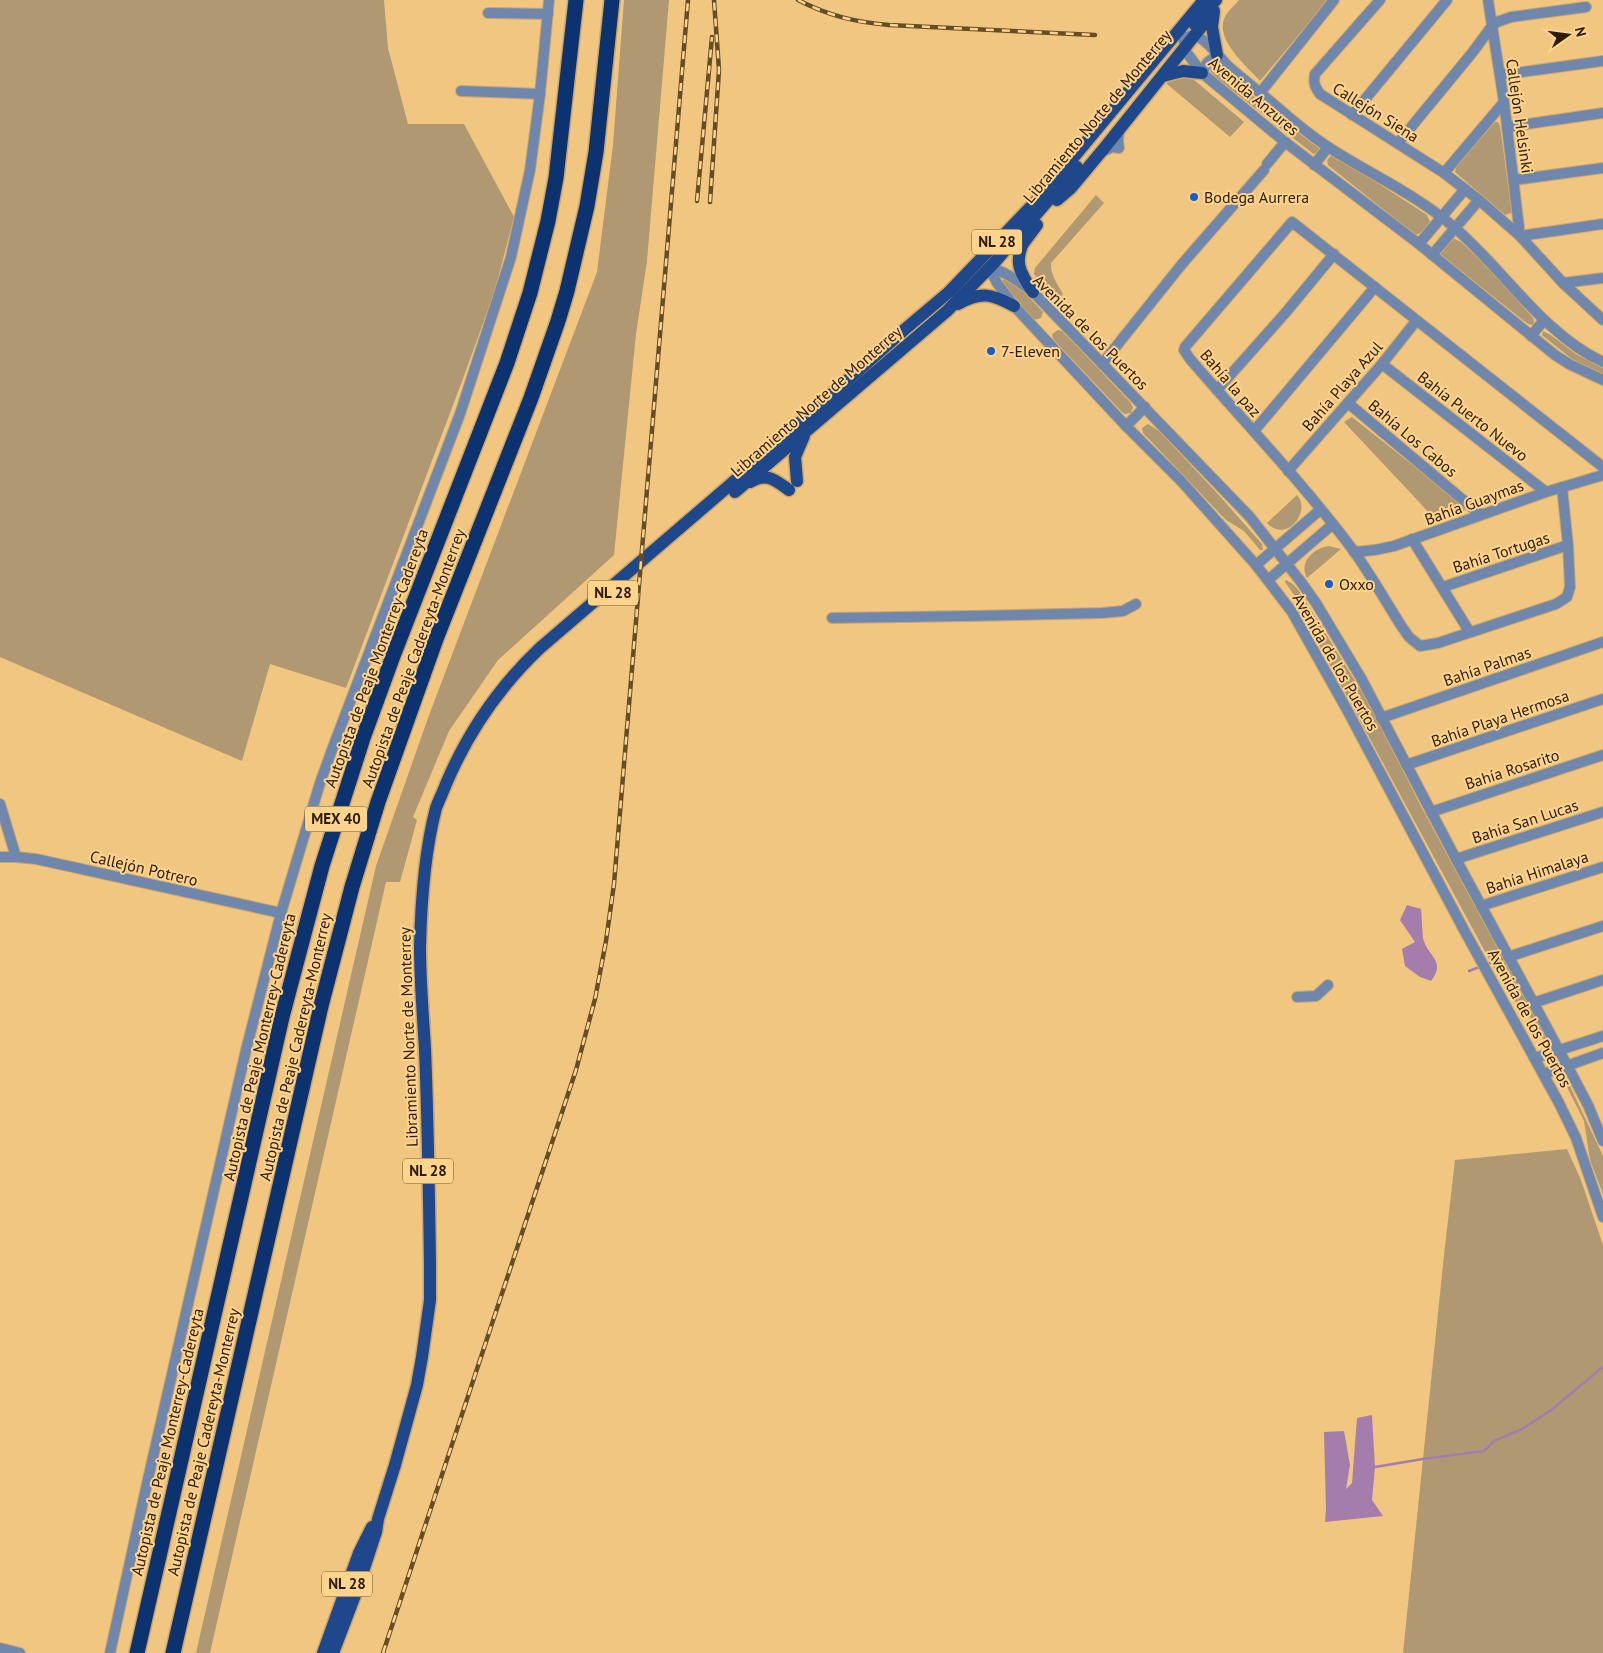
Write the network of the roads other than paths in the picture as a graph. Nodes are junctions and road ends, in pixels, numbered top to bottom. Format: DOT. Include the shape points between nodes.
graph roads {
  1 [pos="549,0"];
  2 [pos="576,0"];
  3 [pos="612,0"];
  4 [pos="1204,0"];
  5 [pos="1224,0"];
  6 [pos="1334,0"];
  7 [pos="1380,0"];
  8 [pos="1447,0"];
  9 [pos="1488,0"];
  10 [pos="1213,4"];
  11 [pos="1586,7"];
  12 [pos="488,13"];
  13 [pos="548,14"];
  14 [pos="1492,26"];
  15 [pos="1188,41"];
  16 [pos="1217,55"];
  17 [pos="1603,61"];
  18 [pos="1202,73"];
  19 [pos="1163,76"];
  20 [pos="1500,76"];
  21 [pos="461,90"];
  22 [pos="1128,92"];
  23 [pos="1260,93"];
  24 [pos="540,94"];
  25 [pos="1504,102"];
  26 [pos="1603,113"];
  27 [pos="1352,115"];
  28 [pos="1507,127"];
  29 [pos="1285,142"];
  30 [pos="1398,143"];
  31 [pos="1328,147"];
  32 [pos="1314,165"];
  33 [pos="1603,168"];
  34 [pos="1085,172"];
  35 [pos="1444,173"];
  36 [pos="1514,180"];
  37 [pos="1465,189"];
  38 [pos="1050,194"];
  39 [pos="1479,200"];
  40 [pos="1441,217"];
  41 [pos="1603,224"];
  42 [pos="1456,228"];
  43 [pos="1520,236"];
  44 [pos="1419,244"];
  45 [pos="1022,245"];
  46 [pos="1334,254"];
  47 [pos="1432,255"];
  48 [pos="989,268"];
  49 [pos="1603,278"];
  50 [pos="1564,283"];
  51 [pos="1375,287"];
  52 [pos="1033,292"];
  53 [pos="1014,306"];
  54 [pos="947,310"];
  55 [pos="1544,320"];
  56 [pos="1603,320"];
  57 [pos="1416,321"];
  58 [pos="904,330"];
  59 [pos="1531,336"];
  60 [pos="1603,362"];
  61 [pos="1102,364"];
  62 [pos="1382,364"];
  63 [pos="1603,380"];
  64 [pos="1217,390"];
  65 [pos="1348,403"];
  66 [pos="1145,407"];
  67 [pos="1126,426"];
  68 [pos="809,429"];
  69 [pos="1254,431"];
  70 [pos="1603,467"];
  71 [pos="1288,471"];
  72 [pos="1603,474"];
  73 [pos="1562,487"];
  74 [pos="739,488"];
  75 [pos="1546,492"];
  76 [pos="1320,510"];
  77 [pos="1481,516"];
  78 [pos="1333,524"];
  79 [pos="1412,540"];
  80 [pos="1568,546"];
  81 [pos="1275,548"];
  82 [pos="1354,552"];
  83 [pos="1287,563"];
  84 [pos="1256,565"];
  85 [pos="1268,580"];
  86 [pos="1443,587"];
  87 [pos="1136,604"];
  88 [pos="832,618"];
  89 [pos="1469,631"];
  90 [pos="1603,642"];
  91 [pos="1603,699"];
  92 [pos="1381,718"];
  93 [pos="1603,755"];
  94 [pos="1406,765"];
  95 [pos="0,804"];
  96 [pos="1431,812"];
  97 [pos="1603,812"];
  98 [pos="435,818"];
  99 [pos="0,857"];
  100 [pos="16,857"];
  101 [pos="1456,859"];
  102 [pos="1603,867"];
  103 [pos="1481,906"];
  104 [pos="281,913"];
  105 [pos="1603,926"];
  106 [pos="1508,957"];
  107 [pos="1603,980"];
  108 [pos="1328,985"];
  109 [pos="1297,997"];
  110 [pos="1533,1003"];
  111 [pos="1603,1036"];
  112 [pos="1558,1050"];
  113 [pos="1603,1054"];
  114 [pos="1536,1058"];
  115 [pos="1567,1065"];
  116 [pos="1544,1074"];
  117 [pos="1603,1141"];
  118 [pos="1603,1218"];
  119 [pos="378,1520"];
  120 [pos="344,1593"];
  121 [pos="0,1648"];
  122 [pos="20,1653"];
  123 [pos="110,1653"];
  124 [pos="137,1653"];
  125 [pos="173,1653"];
  126 [pos="323,1653"];
  127 [pos="331,1653"];
  1 -- 13 [label="street"];
  2 -- 124 [label="highway, Autopista de Peaje Monterrey-Cadereyta / MEX 40" via="555,185 530,293 504,372 392,656 319,874 282,1017"];
  3 -- 125 [label="highway, Autopista de Peaje Cadereyta-Monterrey / MEX 40" via="588,206 567,291 534,389 410,712 352,887 319,1015"];
  4 -- 22 [label="main road, Libramiento Norte de Monterrey / NL 28"];
  5 -- 10 [label="main road"];
  6 -- 23 [label="street"];
  7 -- 27 [label="street, Callejón Siena" via="1315,74 1315,88 1320,94"];
  8 -- 27 [label="street"];
  9 -- 14 [label="street, Callejón Helsinki"];
  10 -- 15 [label="main road"];
  10 -- 16 [label="main road" via="1212,26"];
  11 -- 14 [label="street" via="1511,17"];
  12 -- 13 [label="street"];
  13 -- 24 [label="street"];
  14 -- 20 [label="street, Callejón Helsinki"];
  14 -- 30 [label="street"];
  15 -- 16 [label="street, Avenida Anzures" via="1205,42"];
  15 -- 18 [label="street, Avenida Anzures" via="1190,60"];
  15 -- 19 [label="main road"];
  15 -- 22 [label="main road" via="1177,41"];
  15 -- 38 [label="main road, Libramiento Norte de Monterrey / NL 28"];
  16 -- 18 [label="street" via="1207,62"];
  16 -- 23 [label="street, Avenida Anzures"];
  17 -- 20 [label="street"];
  18 -- 19 [label="main road" via="1183,71"];
  18 -- 29 [label="street, Avenida Anzures"];
  19 -- 34 [label="main road"];
  20 -- 25 [label="street, Callejón Helsinki"];
  21 -- 24 [label="street"];
  22 -- 38 [label="main road, Libramiento Norte de Monterrey / NL 28"];
  23 -- 31 [label="street, Avenida Anzures"];
  24 -- 104 [label="street" via="530,170 511,257 460,414 323,774"];
  25 -- 28 [label="street, Callejón Helsinki"];
  25 -- 35 [label="street"];
  26 -- 28 [label="street"];
  27 -- 30 [label="street, Callejón Siena"];
  28 -- 36 [label="street, Callejón Helsinki"];
  29 -- 32 [label="street, Avenida Anzures"];
  29 -- 61 [label="street"];
  30 -- 35 [label="street, Callejón Siena"];
  31 -- 32 [label="street"];
  31 -- 40 [label="street, Avenida Anzures"];
  32 -- 44 [label="street, Avenida Anzures"];
  33 -- 36 [label="street"];
  34 -- 38 [label="main road"];
  34 -- 45 [label="main road" via="1057,200"];
  35 -- 37 [label="street, Callejón Siena"];
  36 -- 43 [label="street, Callejón Helsinki"];
  37 -- 39 [label="street, Callejón Siena"];
  37 -- 40 [label="street"];
  38 -- 45 [label="main road"];
  38 -- 48 [label="main road" via="993,257"];
  38 -- 58 [label="main road, Libramiento Norte de Monterrey / NL 28" via="949,292"];
  39 -- 42 [label="street"];
  39 -- 43 [label="street, Callejón Siena"];
  40 -- 42 [label="street, Avenida Anzures"];
  40 -- 44 [label="street"];
  41 -- 43 [label="street"];
  42 -- 47 [label="street"];
  42 -- 55 [label="street, Avenida Anzures"];
  43 -- 50 [label="street, Callejón Siena"];
  44 -- 47 [label="street, Avenida Anzures"];
  45 -- 52 [label="main road" via="1018,265"];
  46 -- 51 [label="street, Bahía la paz"];
  46 -- 64 [label="street"];
  46 -- 64 [label="street, Bahía la paz" via="1292,222 1189,340 1184,350"];
  47 -- 59 [label="street, Avenida Anzures"];
  48 -- 52 [label="street, Avenida de los Puertos" via="1010,275"];
  48 -- 53 [label="street, Avenida de los Puertos"];
  48 -- 54 [label="main road, Libramiento Norte de Monterrey / NL 28"];
  48 -- 58 [label="main road" via="975,275 926,318"];
  49 -- 50 [label="street"];
  50 -- 56 [label="street, Callejón Siena"];
  51 -- 57 [label="street, Bahía la paz"];
  51 -- 69 [label="street"];
  52 -- 61 [label="street, Avenida de los Puertos"];
  53 -- 54 [label="main road" via="998,297 984,295 964,300"];
  53 -- 67 [label="street, Avenida de los Puertos"];
  54 -- 68 [label="main road, Libramiento Norte de Monterrey / NL 28"];
  55 -- 59 [label="street"];
  55 -- 60 [label="street, Avenida Anzures" via="1570,342"];
  57 -- 62 [label="street, Bahía Playa Azul"];
  57 -- 70 [label="street, Bahía la paz"];
  58 -- 98 [label="main road, Libramiento Norte de Monterrey / NL 28" via="525,662 493,700 465,745 436,808"];
  59 -- 63 [label="street, Avenida Anzures" via="1569,364"];
  61 -- 66 [label="street, Avenida de los Puertos"];
  62 -- 65 [label="street, Bahía Playa Azul"];
  62 -- 75 [label="street, Bahía Puerto Nuevo"];
  64 -- 69 [label="street, Bahía la paz"];
  65 -- 71 [label="street, Bahía Playa Azul"];
  65 -- 77 [label="street, Bahía Los Cabos"];
  66 -- 67 [label="street"];
  66 -- 81 [label="street, Avenida de los Puertos"];
  67 -- 84 [label="street, Avenida de los Puertos" via="1182,482"];
  68 -- 74 [label="main road, Libramiento Norte de Monterrey / NL 28"];
  68 -- 74 [label="main road" via="794,457 793,486 766,477"];
  69 -- 71 [label="street, Bahía la paz"];
  71 -- 76 [label="street, Bahía la paz"];
  72 -- 73 [label="street, Bahía Guaymas"];
  73 -- 75 [label="street, Bahía Guaymas"];
  73 -- 80 [label="street, Bahía la paz"];
  74 -- 98 [label="main road, Libramiento Norte de Monterrey / NL 28" via="532,663 480,728"];
  75 -- 77 [label="street, Bahía Guaymas"];
  76 -- 78 [label="street, Bahía la paz"];
  76 -- 81 [label="street"];
  77 -- 79 [label="street, Bahía Guaymas"];
  78 -- 82 [label="street, Bahía la paz"];
  78 -- 83 [label="street"];
  79 -- 82 [label="street, Bahía Guaymas"];
  79 -- 86 [label="street"];
  80 -- 86 [label="street, Bahía Tortugas"];
  80 -- 89 [label="street, Bahía la paz" via="1568,597 1556,604"];
  81 -- 83 [label="street, Avenida de los Puertos"];
  81 -- 84 [label="street"];
  82 -- 89 [label="street, Bahía la paz" via="1414,642 1420,646 1428,645"];
  83 -- 85 [label="street"];
  83 -- 92 [label="street, Avenida de los Puertos" via="1333,631"];
  84 -- 85 [label="street, Avenida de los Puertos"];
  85 -- 114 [label="street, Avenida de los Puertos" via="1292,612"];
  86 -- 89 [label="street"];
  87 -- 88 [label="street" via="1123,611 1102,613"];
  90 -- 92 [label="street, Bahía Palmas"];
  91 -- 94 [label="street, Bahía Playa Hermosa"];
  92 -- 94 [label="street, Avenida de los Puertos"];
  93 -- 96 [label="street, Bahía Rosarito"];
  94 -- 96 [label="street, Avenida de los Puertos"];
  95 -- 100 [label="street"];
  96 -- 101 [label="street, Avenida de los Puertos"];
  97 -- 101 [label="street, Bahía San Lucas"];
  98 -- 119 [label="main road, Libramiento Norte de Monterrey / NL 28" via="424,871 420,949 430,1300 417,1385"];
  99 -- 100 [label="street, Callejón Potrero"];
  100 -- 104 [label="street, Callejón Potrero"];
  101 -- 103 [label="street, Avenida de los Puertos"];
  102 -- 103 [label="street, Bahía Himalaya"];
  103 -- 106 [label="street, Avenida de los Puertos"];
  104 -- 123 [label="street" via="246,1050"];
  105 -- 106 [label="street"];
  106 -- 110 [label="street, Avenida de los Puertos"];
  107 -- 110 [label="street"];
  108 -- 109 [label="street" via="1316,996"];
  110 -- 112 [label="street, Avenida de los Puertos"];
  111 -- 112 [label="street"];
  112 -- 114 [label="street"];
  112 -- 115 [label="street, Avenida de los Puertos"];
  113 -- 115 [label="street"];
  114 -- 116 [label="street, Avenida de los Puertos"];
  115 -- 116 [label="street"];
  115 -- 117 [label="street, Avenida de los Puertos"];
  116 -- 118 [label="street, Avenida de los Puertos" via="1576,1138"];
  119 -- 120 [label="main road, Libramiento Norte de Monterrey / NL 28" via="368,1532"];
  119 -- 127 [label="main road, Libramiento Norte de Monterrey / NL 28" via="357,1590"];
  120 -- 126 [label="main road, Libramiento Norte de Monterrey / NL 28"];
  120 -- 127 [label="main road"];
  121 -- 122 [label="street"];
}
